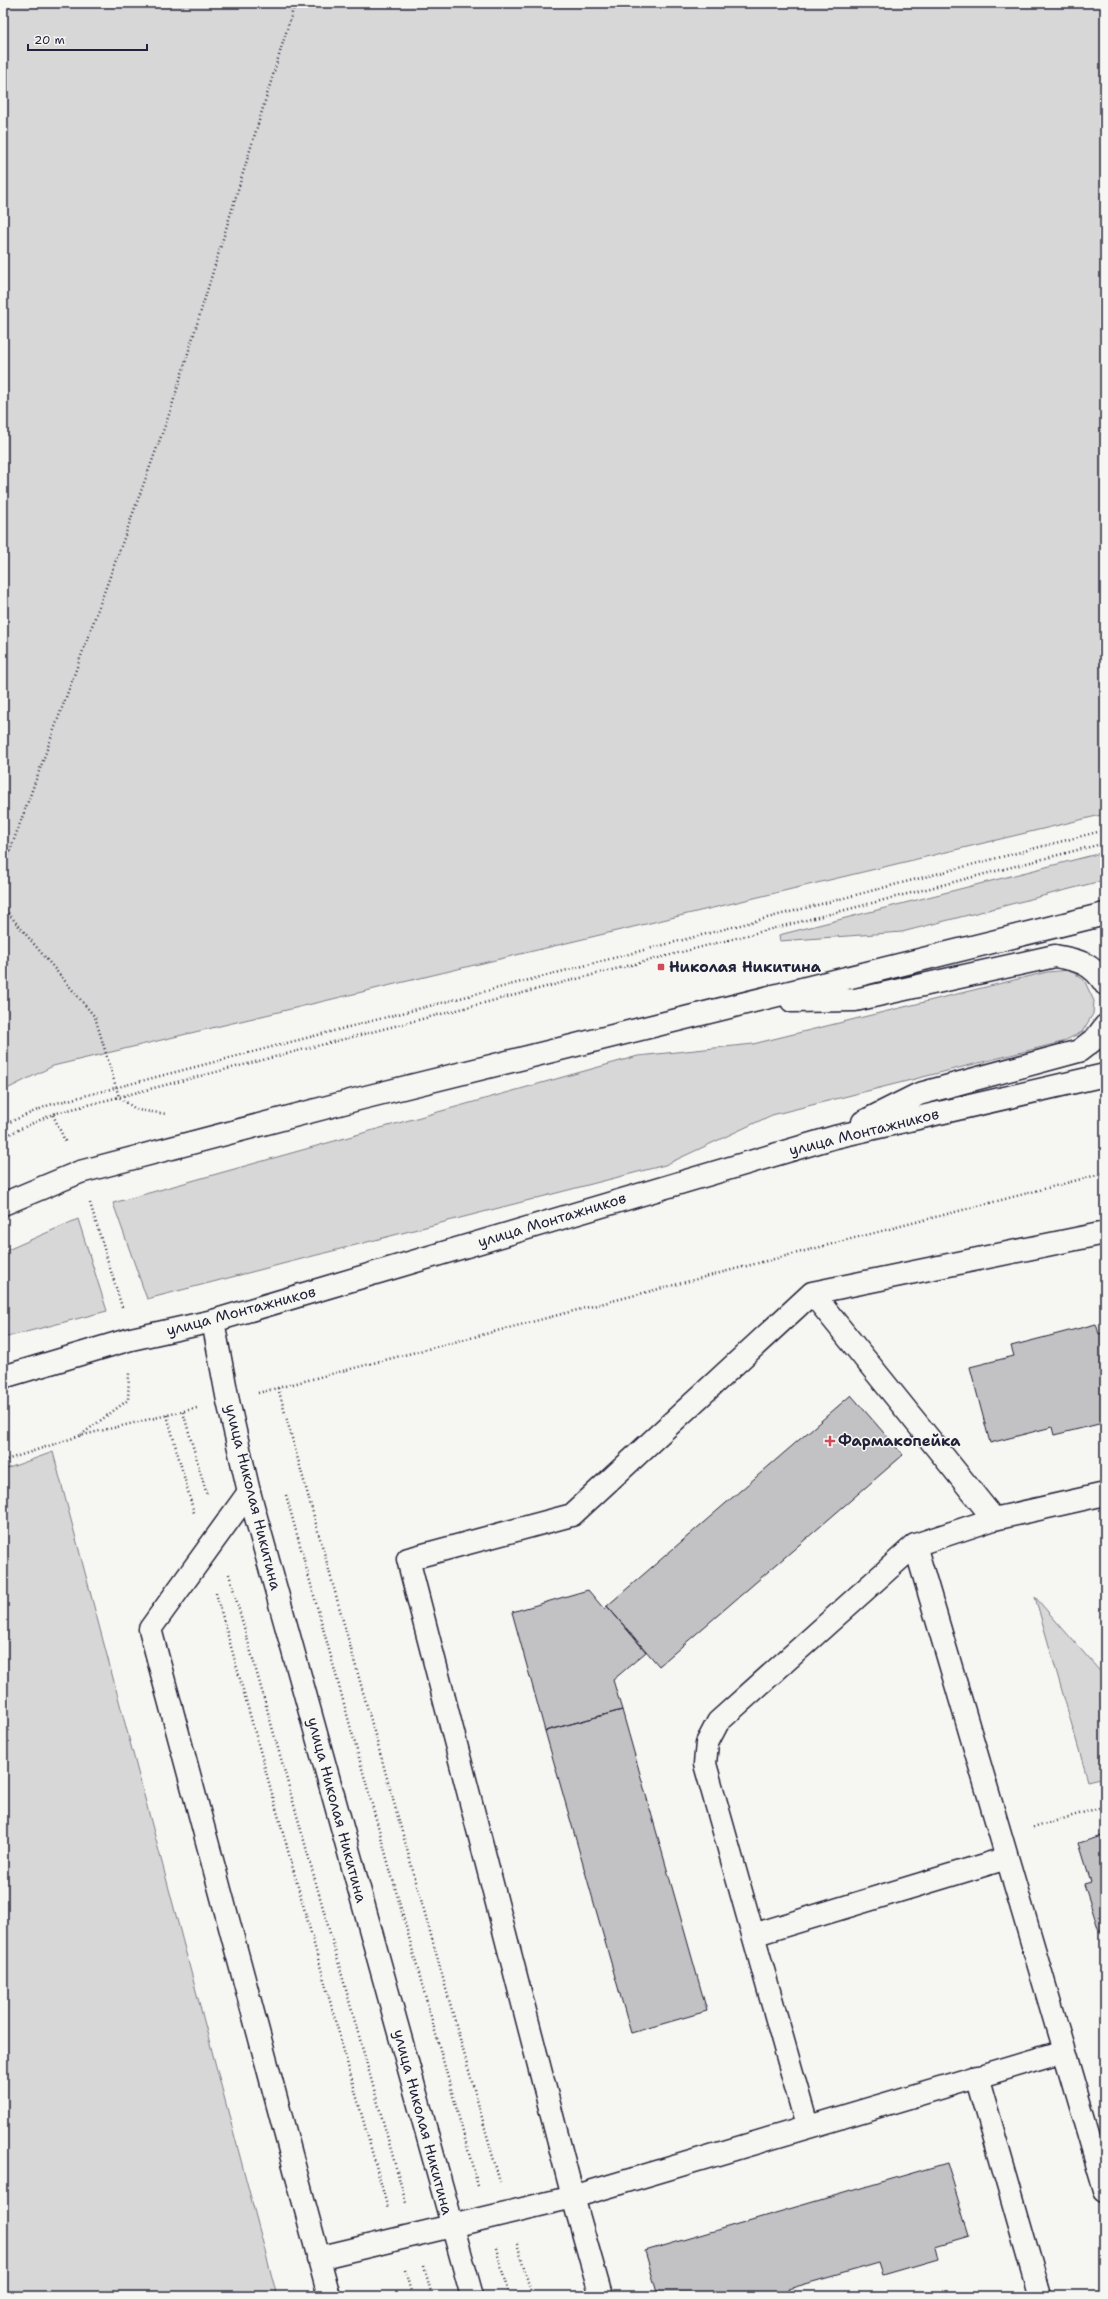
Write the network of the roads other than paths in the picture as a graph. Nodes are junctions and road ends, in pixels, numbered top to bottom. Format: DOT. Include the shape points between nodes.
graph roads {
  1 [pos="1105,914"];
  2 [pos="1105,984"];
  3 [pos="753,1002"];
  4 [pos="1105,1026"];
  5 [pos="1105,1075"];
  6 [pos="835,1137"];
  7 [pos="3,1204"];
  8 [pos="1105,1233"];
  9 [pos="812,1293"];
  10 [pos="213,1321"];
  11 [pos="3,1377"];
  12 [pos="249,1492"];
  13 [pos="1105,1494"];
  14 [pos="994,1519"];
  15 [pos="915,1545"];
  16 [pos="1007,1858"];
  17 [pos="753,1935"];
  18 [pos="1064,2051"];
  19 [pos="977,2076"];
  20 [pos="807,2126"];
  21 [pos="1105,2191"];
  22 [pos="573,2197"];
  23 [pos="452,2226"];
  24 [pos="318,2258"];
  25 [pos="329,2296"];
  26 [pos="472,2296"];
  27 [pos="601,2296"];
  28 [pos="1040,2296"];
  1 -- 3 [label="street"];
  2 -- 3 [label="street" via="1097,971 1076,960 1055,956 855,1000"];
  3 -- 7 [label="street" via="362,1098 80,1172"];
  4 -- 6 [label="street" via="1096,1038 1079,1051 919,1094"];
  5 -- 6 [label="street, улица Монтажников"];
  6 -- 10 [label="street, улица Монтажников"];
  8 -- 9 [label="street"];
  9 -- 14 [label="street"];
  9 -- 22 [label="street" via="572,1515 408,1560"];
  10 -- 11 [label="street, улица Монтажников" via="131,1339"];
  10 -- 12 [label="street, улица Николая Никитина"];
  12 -- 23 [label="street, улица Николая Никитина"];
  12 -- 24 [label="street" via="150,1629"];
  13 -- 14 [label="street"];
  14 -- 15 [label="street"];
  15 -- 16 [label="street"];
  15 -- 17 [label="street" via="718,1722 707,1743 705,1764"];
  16 -- 17 [label="street"];
  16 -- 18 [label="street"];
  17 -- 20 [label="street"];
  18 -- 19 [label="street"];
  18 -- 21 [label="street"];
  19 -- 20 [label="street"];
  19 -- 28 [label="street"];
  20 -- 22 [label="street"];
  22 -- 23 [label="street"];
  22 -- 27 [label="street"];
  23 -- 24 [label="street"];
  23 -- 26 [label="street, улица Николая Никитина"];
  24 -- 25 [label="street"];
}
